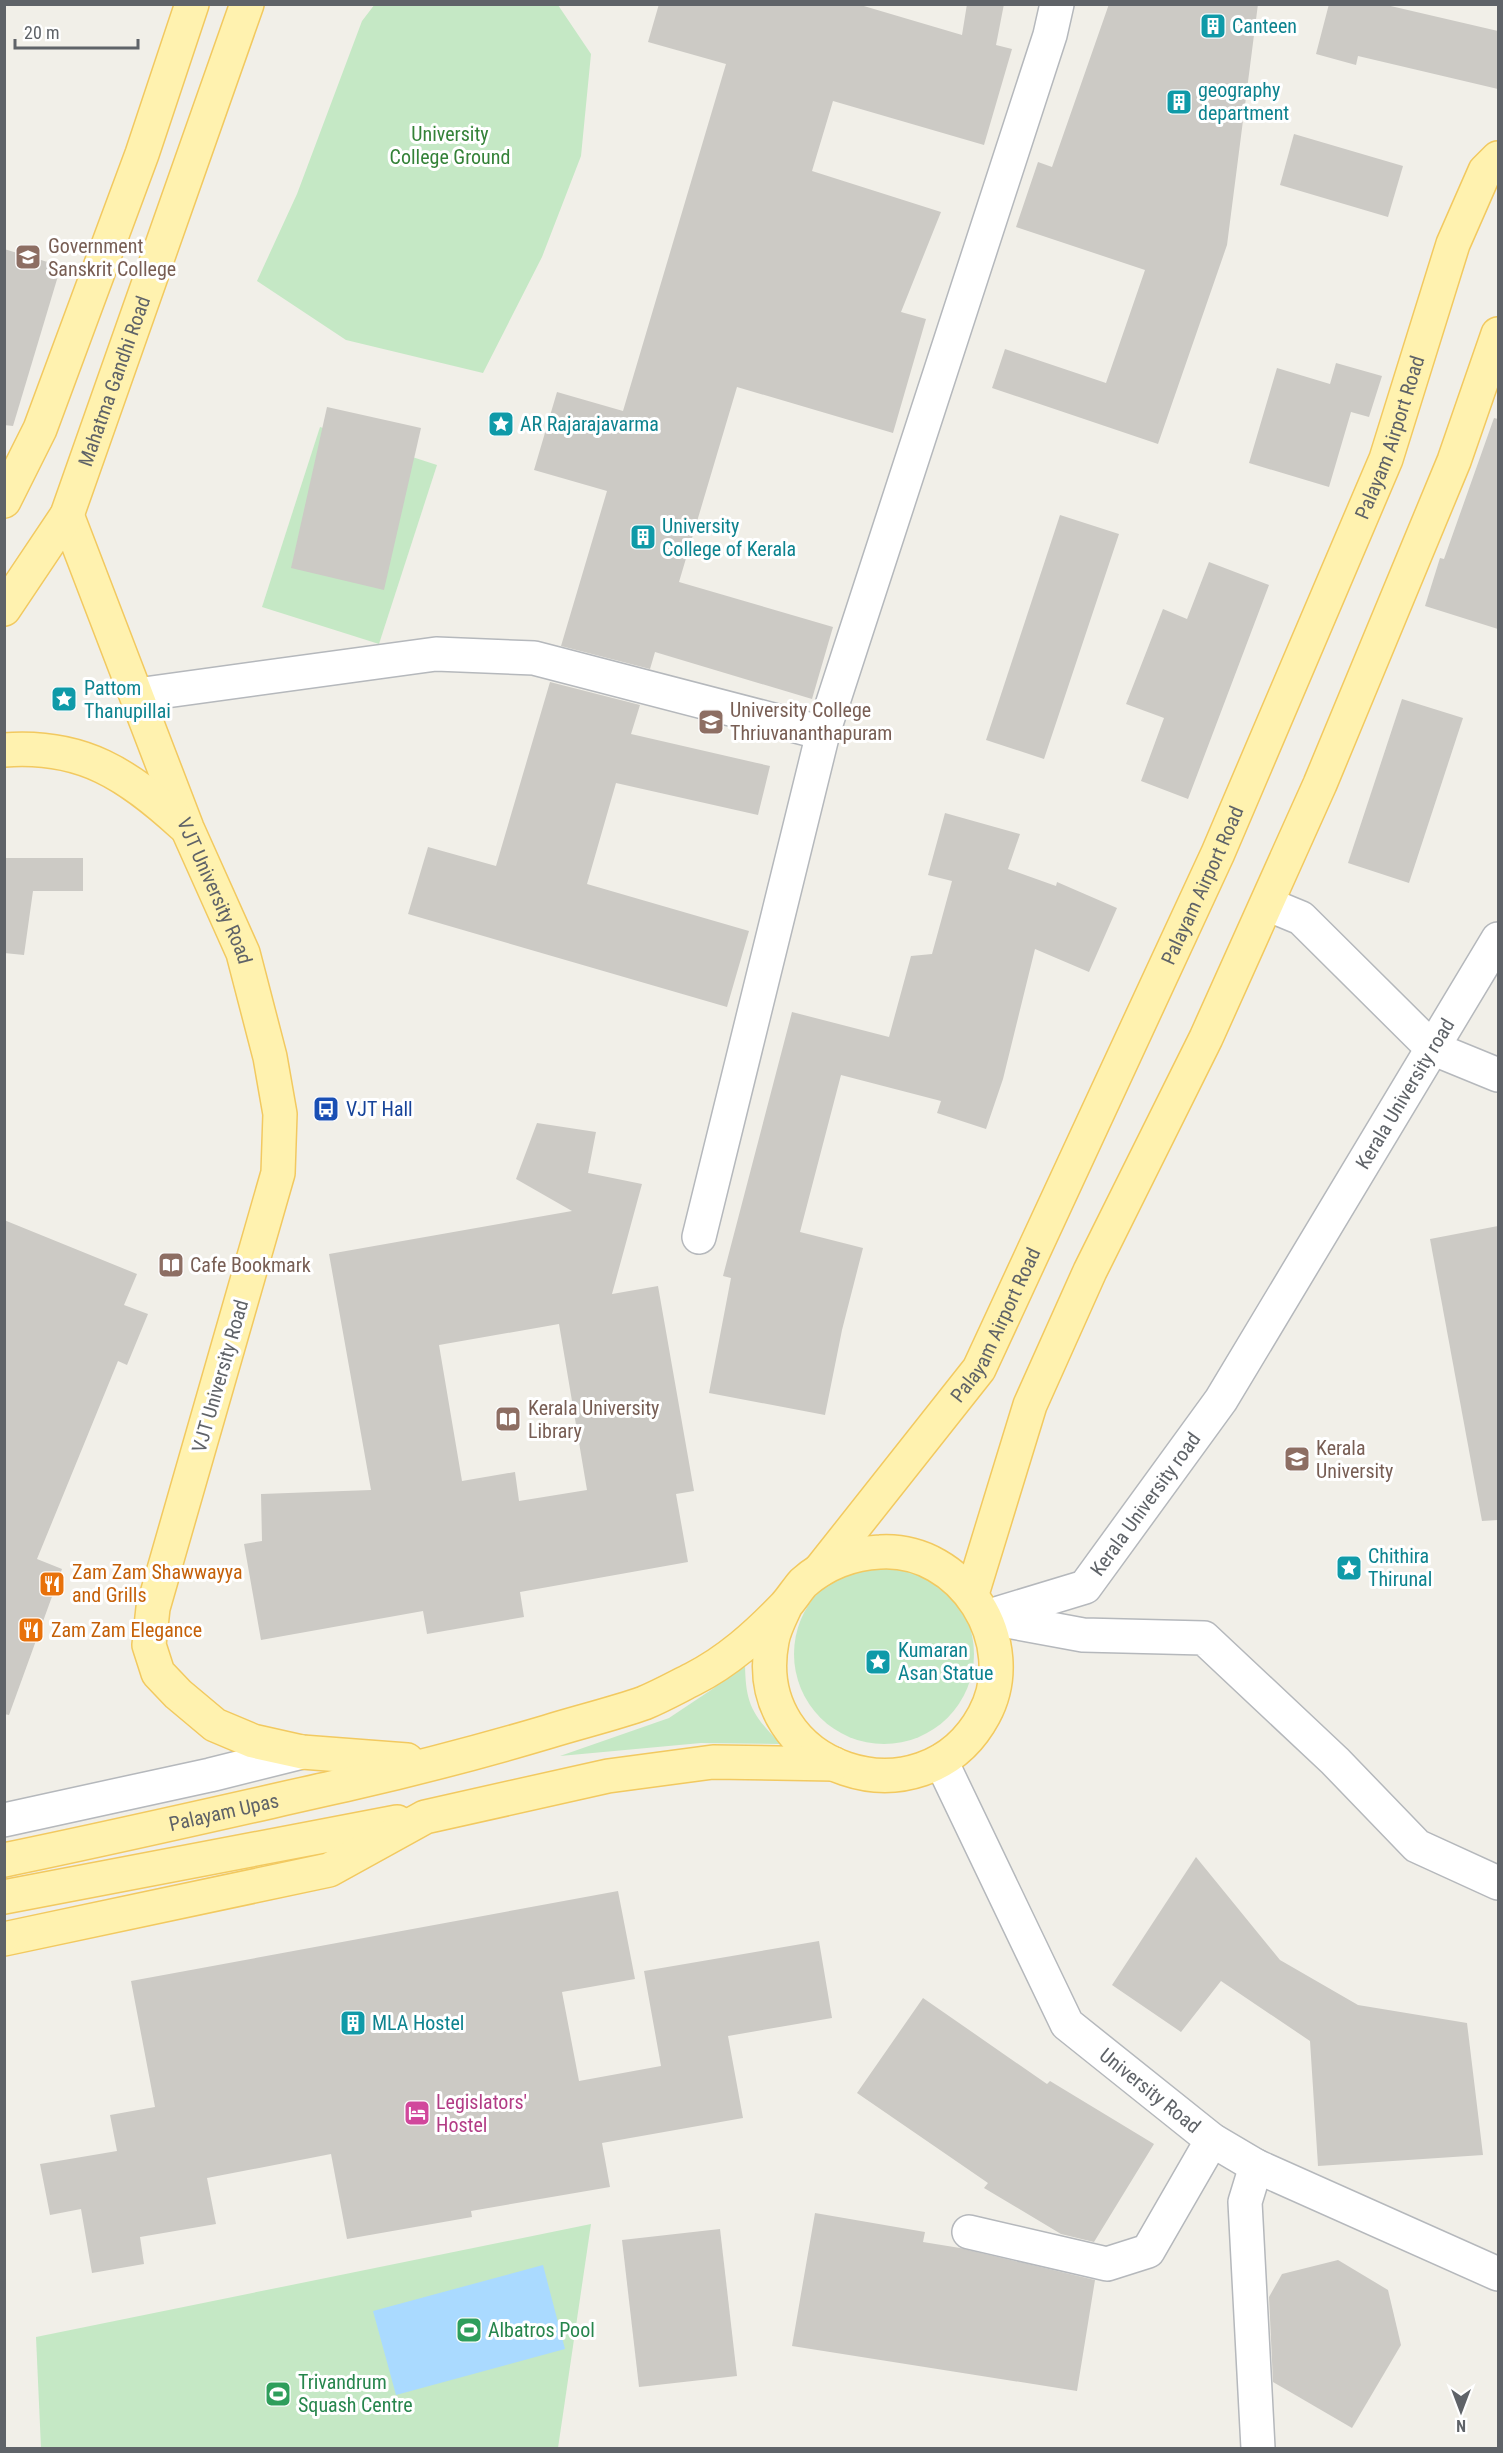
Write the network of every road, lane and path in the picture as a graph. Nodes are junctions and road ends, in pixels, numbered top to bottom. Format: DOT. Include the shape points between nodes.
graph roads {
  1 [pos="192,4"];
  2 [pos="248,4"];
  3 [pos="1057,4"];
  4 [pos="1498,158"];
  5 [pos="1498,334"];
  6 [pos="4,501"];
  7 [pos="67,515"];
  8 [pos="4,609"];
  9 [pos="137,695"];
  10 [pos="823,733"];
  11 [pos="4,750"];
  12 [pos="187,828"];
  13 [pos="1267,904"];
  14 [pos="1498,939"];
  15 [pos="1432,1048"];
  16 [pos="1498,1075"];
  17 [pos="699,1237"];
  18 [pos="820,1570"];
  19 [pos="786,1605"];
  20 [pos="979,1606"];
  21 [pos="302,1752"];
  22 [pos="941,1761"];
  23 [pos="444,1762"];
  24 [pos="834,1764"];
  25 [pos="425,1817"];
  26 [pos="4,1820"];
  27 [pos="4,1860"];
  28 [pos="1498,1883"];
  29 [pos="4,1897"];
  30 [pos="9,1940"];
  31 [pos="1212,2140"];
  32 [pos="1256,2166"];
  33 [pos="969,2232"];
  34 [pos="1498,2274"];
  35 [pos="1258,2448"];
  1 -- 6 [label="main road" via="142,154 40,429"];
  2 -- 7 [label="main road, Mahatma Gandhi Road"];
  3 -- 10 [label="street"];
  4 -- 18 [label="main road, Palayam Airport Road" via="1485,171 1453,244 1386,459 1218,854 979,1369"];
  5 -- 13 [label="main road" via="1450,471"];
  7 -- 8 [label="main road, Mahatma Gandhi Road"];
  7 -- 9 [label="main road, VJT University Road"];
  9 -- 10 [label="street" via="436,654 534,658"];
  9 -- 12 [label="main road, VJT University Road"];
  10 -- 17 [label="street"];
  11 -- 12 [label="main road" via="62,752 115,770"];
  12 -- 21 [label="main road, VJT University Road" via="243,953 270,1057 280,1114 278,1173 153,1608 149,1645 158,1672 215,1725 253,1741"];
  13 -- 15 [label="street" via="1301,918"];
  13 -- 20 [label="main road" via="1030,1404"];
  14 -- 15 [label="street, Kerala University road"];
  15 -- 16 [label="street"];
  15 -- 20 [label="street, Kerala University road" via="1221,1400 1085,1587"];
  18 -- 19 [label="main road" via="801,1585"];
  18 -- 20 [label="main road" via="851,1556 884,1551 917,1557 947,1571"];
  19 -- 23 [label="main road, Palayam Upas" via="736,1652 710,1670 646,1702"];
  19 -- 24 [label="main road" via="771,1648 769,1675 778,1711 798,1741"];
  20 -- 22 [label="main road" via="995,1647 995,1680 986,1712 967,1740"];
  20 -- 28 [label="street" via="1083,1635 1204,1638 1335,1761 1417,1846"];
  21 -- 23 [label="main road, VJT University Road"];
  21 -- 26 [label="street"];
  22 -- 24 [label="main road" via="906,1775 867,1776"];
  22 -- 31 [label="street, University Road" via="1066,2024"];
  23 -- 27 [label="main road, Palayam Upas"];
  24 -- 25 [label="main road" via="701,1763 608,1776"];
  25 -- 29 [label="main road, Palayam Upas"];
  25 -- 30 [label="main road" via="329,1870"];
  31 -- 32 [label="street, University Road"];
  31 -- 33 [label="street" via="1148,2251 1107,2264"];
  32 -- 34 [label="street, University Road"];
  32 -- 35 [label="street" via="1245,2202"];
}
